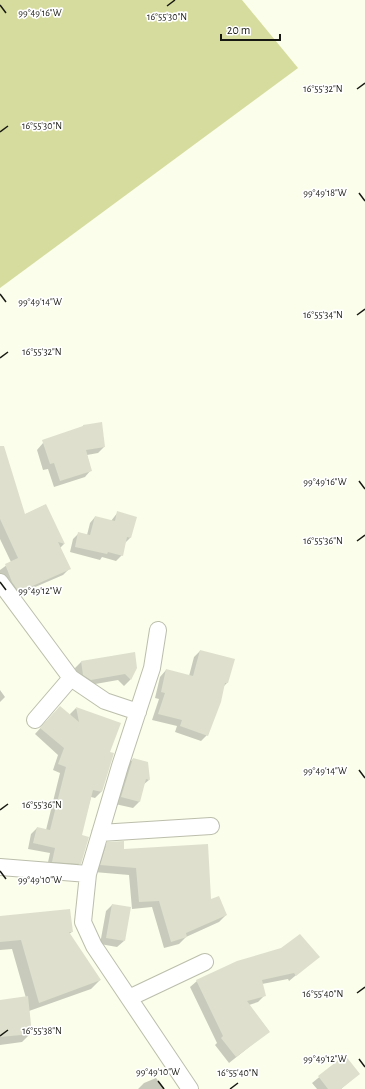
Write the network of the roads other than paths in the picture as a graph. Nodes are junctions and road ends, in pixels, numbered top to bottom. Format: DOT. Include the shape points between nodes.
graph roads {
  1 [pos="0,582"];
  2 [pos="158,630"];
  3 [pos="71,678"];
  4 [pos="138,712"];
  5 [pos="35,720"];
  6 [pos="211,826"];
  7 [pos="100,833"];
  8 [pos="0,867"];
  9 [pos="88,874"];
  10 [pos="206,962"];
  11 [pos="129,998"];
  12 [pos="190,1089"];
  1 -- 3 [label="street"];
  2 -- 4 [label="street" via="152,668"];
  3 -- 4 [label="street" via="105,702"];
  3 -- 5 [label="street"];
  4 -- 7 [label="street"];
  6 -- 7 [label="street"];
  7 -- 9 [label="street"];
  8 -- 9 [label="street"];
  9 -- 11 [label="street" via="83,922 94,946"];
  10 -- 11 [label="street"];
  11 -- 12 [label="street"];
}
